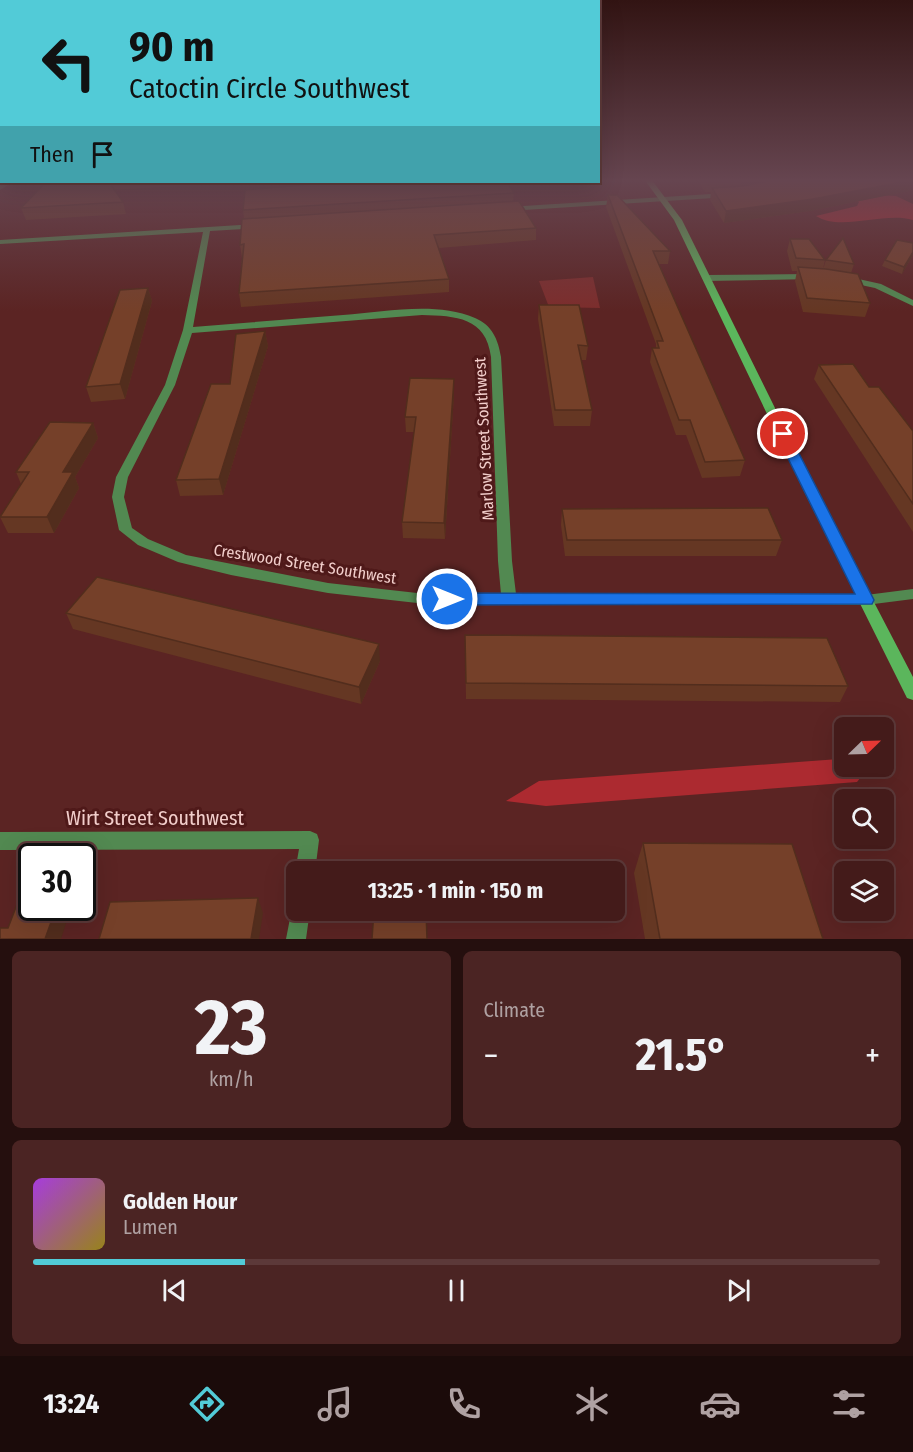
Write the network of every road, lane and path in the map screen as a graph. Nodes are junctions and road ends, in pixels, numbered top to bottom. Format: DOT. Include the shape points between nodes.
graph roads {
  1 [pos="679,223"];
  2 [pos="270,225"];
  3 [pos="207,229"];
  4 [pos="0,242"];
  5 [pos="706,278"];
  6 [pos="913,303"];
  7 [pos="188,330"];
  8 [pos="913,594"];
  9 [pos="509,599"];
  10 [pos="866,600"];
  11 [pos="913,693"];
  12 [pos="0,841"];
  13 [pos="307,861"];
  14 [pos="298,921"];
  15 [pos="296,939"];
  1 -- 5 [label="main road"];
  2 -- 3 [label="street"];
  3 -- 4 [label="street"];
  3 -- 7 [label="street, Crestwood Street Southwest"];
  5 -- 6 [label="street" via="829,278 878,286"];
  5 -- 10 [label="main road"];
  7 -- 9 [label="street, Marlow Street Southwest" via="422,312 446,313 484,327 493,339 496,357"];
  7 -- 9 [label="street, Crestwood Street Southwest" via="170,385 122,477 118,497 126,530 183,559 328,588 426,599"];
  8 -- 10 [label="street, Crestwood Street Southwest"];
  9 -- 10 [label="street, Crestwood Street Southwest"];
  10 -- 11 [label="main road"];
  12 -- 13 [label="street, Wirt Street Southwest" via="310,840"];
  14 -- 15 [label="street"];
}
